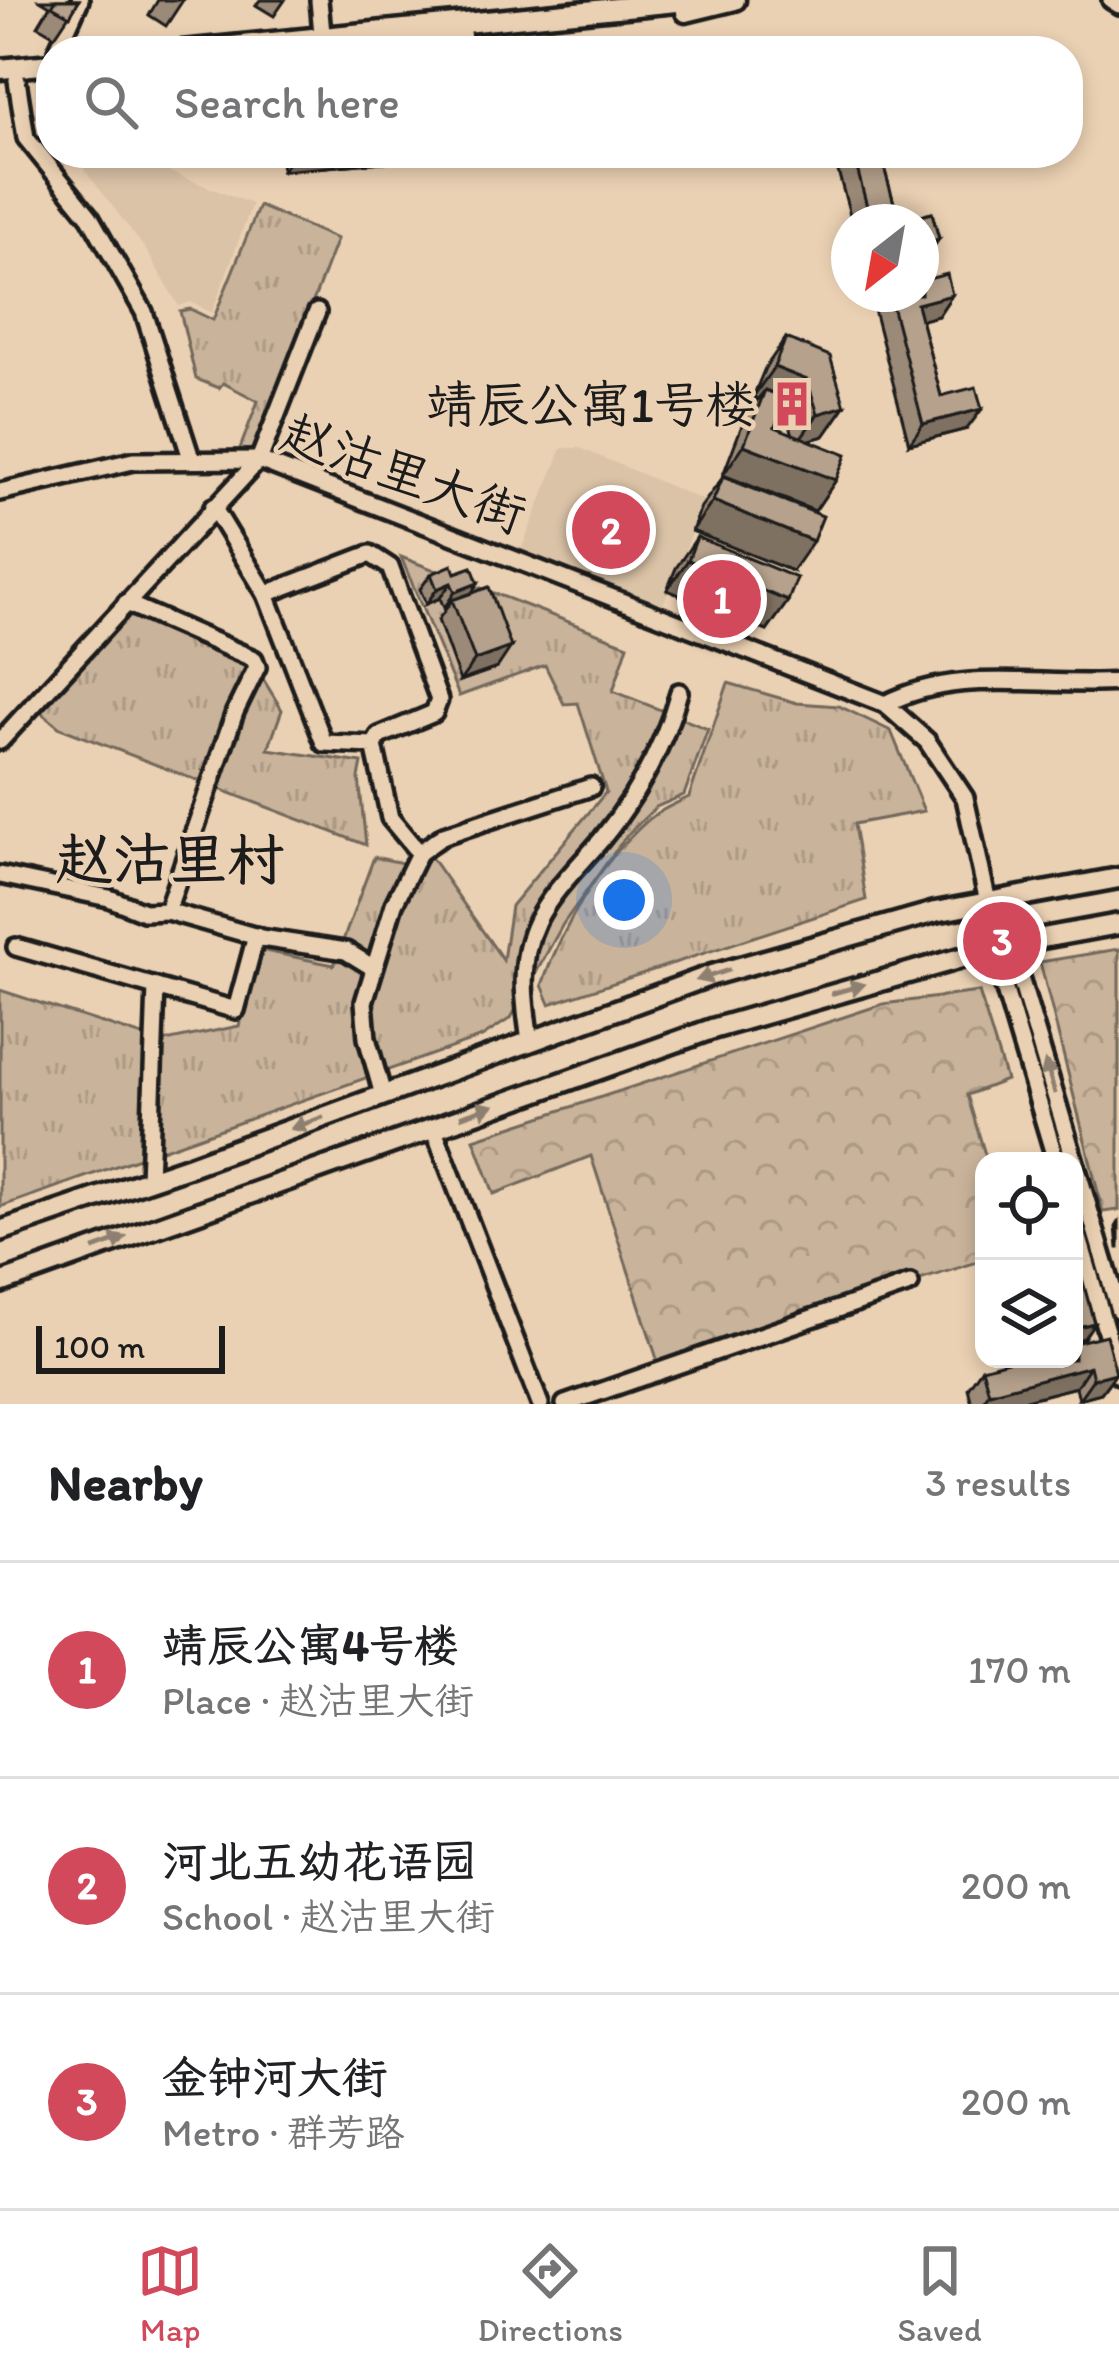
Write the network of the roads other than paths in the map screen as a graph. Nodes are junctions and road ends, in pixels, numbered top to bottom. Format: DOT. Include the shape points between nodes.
graph roads {
  1 [pos="80,0"];
  2 [pos="319,0"];
  3 [pos="698,0"];
  4 [pos="735,0"];
  5 [pos="1111,0"];
  6 [pos="1119,5"];
  7 [pos="64,36"];
  8 [pos="317,36"];
  9 [pos="400,36"];
  10 [pos="426,36"];
  11 [pos="36,65"];
  12 [pos="0,69"];
  13 [pos="9,80"];
  14 [pos="36,150"];
  15 [pos="50,168"];
  16 [pos="317,312"];
  17 [pos="191,458"];
  18 [pos="260,460"];
  19 [pos="0,492"];
  20 [pos="213,507"];
  21 [pos="266,594"];
  22 [pos="126,603"];
  23 [pos="1119,682"];
  24 [pos="679,692"];
  25 [pos="885,704"];
  26 [pos="0,741"];
  27 [pos="374,745"];
  28 [pos="591,787"];
  29 [pos="419,853"];
  30 [pos="0,875"];
  31 [pos="1119,878"];
  32 [pos="988,902"];
  33 [pos="167,911"];
  34 [pos="1119,924"];
  35 [pos="256,936"];
  36 [pos="16,947"];
  37 [pos="1001,947"];
  38 [pos="372,967"];
  39 [pos="156,987"];
  40 [pos="530,1041"];
  41 [pos="383,1095"];
  42 [pos="433,1127"];
  43 [pos="1054,1152"];
  44 [pos="149,1180"];
  45 [pos="0,1231"];
  46 [pos="1083,1252"];
  47 [pos="0,1282"];
  48 [pos="910,1283"];
  49 [pos="1119,1310"];
  50 [pos="1119,1375"];
  51 [pos="539,1404"];
  52 [pos="565,1404"];
  1 -- 7 [label="street"];
  2 -- 8 [label="street"];
  3 -- 9 [label="main road"];
  4 -- 10 [label="main road" via="686,12"];
  5 -- 6 [label="street"];
  11 -- 12 [label="main road"];
  13 -- 14 [label="street"];
  15 -- 17 [label="street" via="90,217 145,312"];
  16 -- 18 [label="street"];
  17 -- 18 [label="street, 赵沽里大街"];
  17 -- 19 [label="street, 赵沽里大街" via="134,460"];
  18 -- 20 [label="street"];
  18 -- 25 [label="street, 赵沽里大街"];
  20 -- 21 [label="street"];
  20 -- 22 [label="street"];
  21 -- 27 [label="street" via="324,743"];
  21 -- 27 [label="street" via="370,554 390,567 439,700 434,713"];
  22 -- 26 [label="street"];
  22 -- 33 [label="street" via="254,658 257,667"];
  23 -- 25 [label="street" via="971,680 914,689"];
  24 -- 40 [label="street" via="642,782 536,922 523,989"];
  25 -- 32 [label="street, 赵沽里大街" via="927,741 965,798"];
  27 -- 29 [label="street" via="390,818"];
  28 -- 29 [label="street" via="444,835"];
  29 -- 38 [label="street"];
  30 -- 33 [label="street"];
  31 -- 32 [label="main road"];
  32 -- 37 [label="street, 赵沽里大街"];
  32 -- 40 [label="main road, one-way" via="712,975"];
  33 -- 35 [label="street"];
  34 -- 37 [label="main road"];
  35 -- 38 [label="street" via="346,951"];
  35 -- 39 [label="street" via="236,1010"];
  36 -- 39 [label="street"];
  42 -- 37 [label="main road, one-way" via="712,1029"];
  37 -- 43 [label="street"];
  49 -- 37 [label="street, one-way"];
  38 -- 41 [label="street" via="367,1038"];
  39 -- 44 [label="street"];
  40 -- 41 [label="main road"];
  41 -- 44 [label="main road, one-way"];
  47 -- 42 [label="main road, one-way"];
  42 -- 51 [label="street"];
  44 -- 45 [label="main road"];
  46 -- 50 [label="street"];
  48 -- 52 [label="street"];
}
